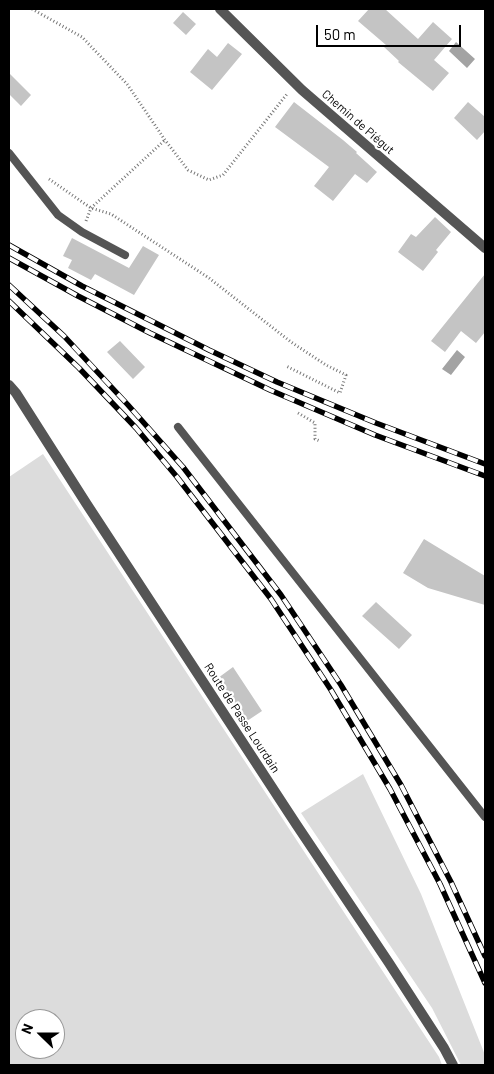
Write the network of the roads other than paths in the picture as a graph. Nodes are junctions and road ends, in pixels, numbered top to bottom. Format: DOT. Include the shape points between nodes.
graph roads {
  1 [pos="220,9"];
  2 [pos="9,153"];
  3 [pos="485,248"];
  4 [pos="126,255"];
  5 [pos="9,385"];
  6 [pos="178,427"];
  7 [pos="485,817"];
  8 [pos="453,1065"];
  1 -- 3 [label="street, Chemin de Piégut" via="295,83"];
  2 -- 4 [label="lane" via="58,215"];
  5 -- 8 [label="street, Route de Passe Lourdain" via="389,962"];
  6 -- 7 [label="lane"];
}
